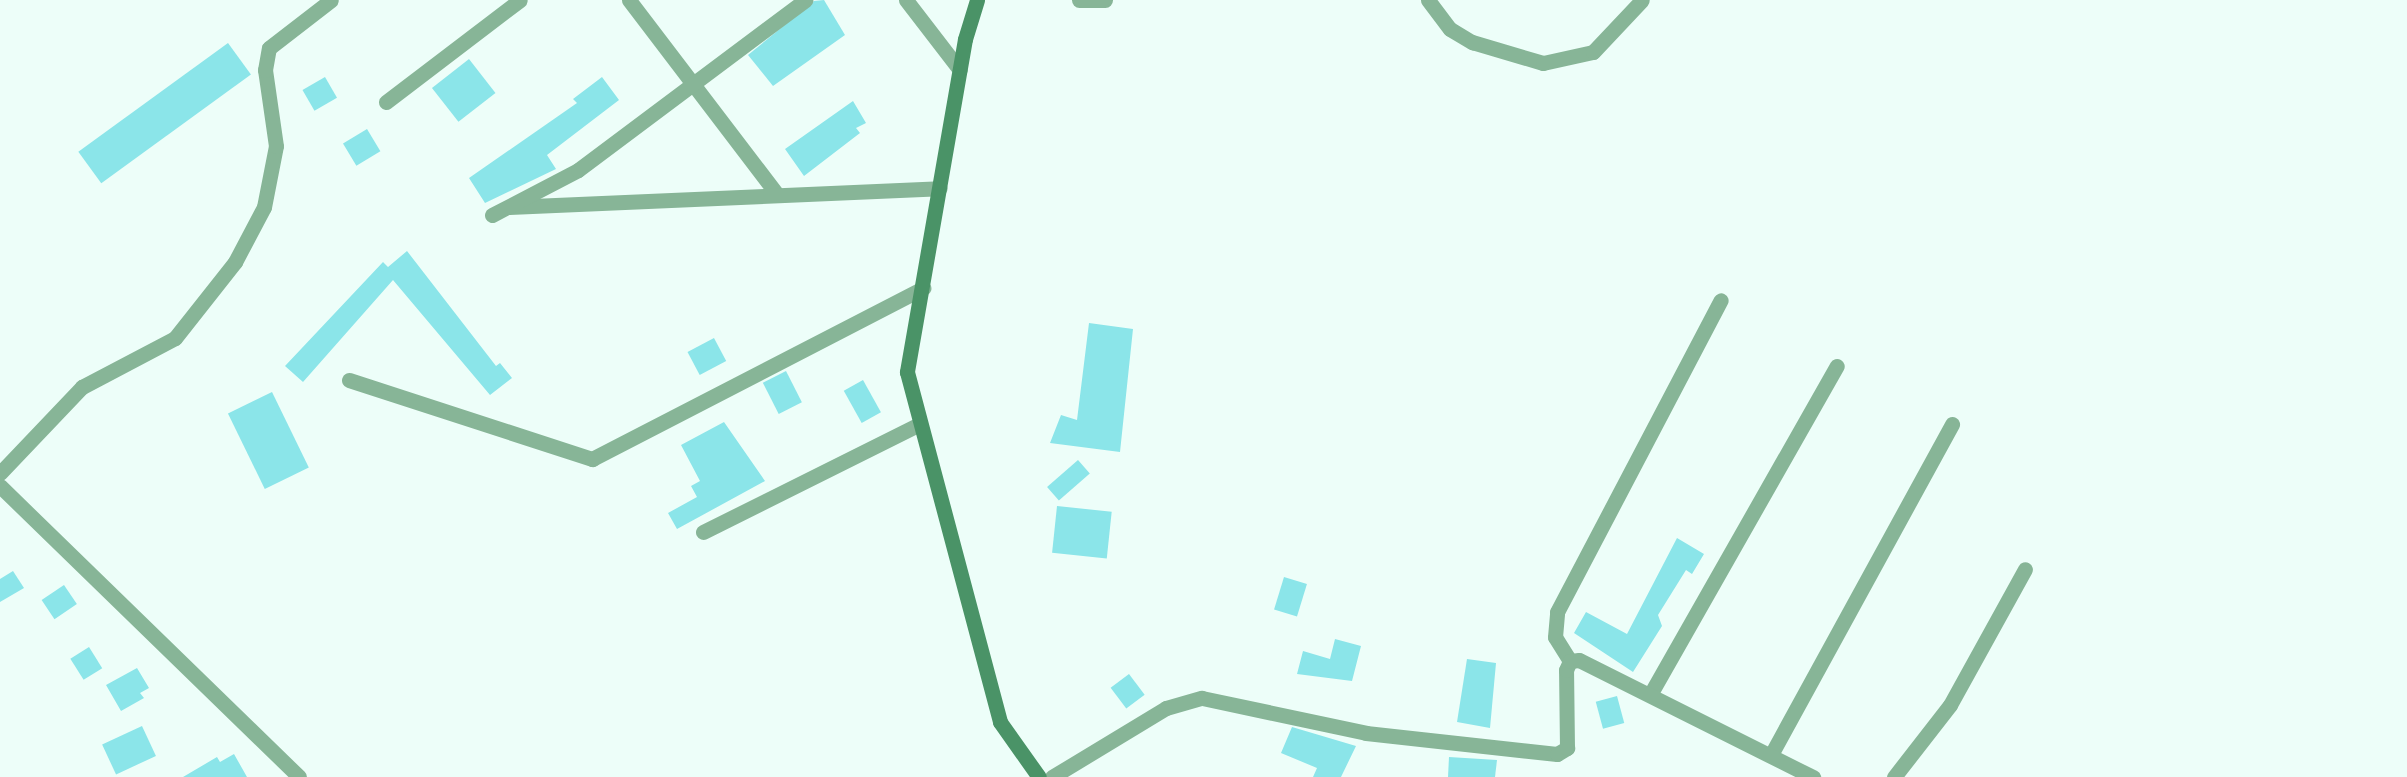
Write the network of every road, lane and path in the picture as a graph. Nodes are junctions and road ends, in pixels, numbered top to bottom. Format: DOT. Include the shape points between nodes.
graph roads {
  1 [pos="331,0"];
  2 [pos="520,0"];
  3 [pos="629,0"];
  4 [pos="805,0"];
  5 [pos="906,0"];
  6 [pos="977,0"];
  7 [pos="1079,0"];
  8 [pos="1105,0"];
  9 [pos="1428,0"];
  10 [pos="1642,0"];
  11 [pos="960,70"];
  12 [pos="696,84"];
  13 [pos="386,102"];
  14 [pos="940,188"];
  15 [pos="777,194"];
  16 [pos="509,207"];
  17 [pos="492,215"];
  18 [pos="924,288"];
  19 [pos="1720,300"];
  20 [pos="1837,366"];
  21 [pos="349,380"];
  22 [pos="920,424"];
  23 [pos="1952,424"];
  24 [pos="0,473"];
  25 [pos="0,486"];
  26 [pos="703,532"];
  27 [pos="2025,569"];
  28 [pos="1570,661"];
  29 [pos="1651,693"];
  30 [pos="1772,753"];
  31 [pos="299,777"];
  32 [pos="1040,777"];
  33 [pos="1052,777"];
  34 [pos="1813,777"];
  35 [pos="1894,777"];
  1 -- 24 [label="street" via="269,48 265,70 276,146 264,207 235,262 174,338 82,387"];
  2 -- 13 [label="street"];
  3 -- 12 [label="street"];
  4 -- 12 [label="street"];
  5 -- 11 [label="street"];
  6 -- 11 [label="main road"];
  7 -- 8 [label="street"];
  9 -- 10 [label="street" via="1450,29 1472,42 1543,63 1593,52"];
  11 -- 14 [label="main road"];
  12 -- 15 [label="street"];
  12 -- 16 [label="street" via="578,170"];
  14 -- 15 [label="street"];
  14 -- 18 [label="main road"];
  15 -- 16 [label="street"];
  16 -- 17 [label="street"];
  18 -- 21 [label="street" via="592,459"];
  18 -- 22 [label="main road" via="907,372"];
  19 -- 28 [label="street" via="1557,612 1555,637"];
  20 -- 29 [label="street"];
  22 -- 26 [label="street"];
  22 -- 32 [label="main road" via="1000,722"];
  23 -- 30 [label="street"];
  25 -- 31 [label="street"];
  27 -- 35 [label="street" via="1950,705"];
  28 -- 29 [label="street" via="1580,660"];
  28 -- 33 [label="street" via="1567,748 1557,754 1366,734 1202,698 1166,708"];
  29 -- 30 [label="street"];
  30 -- 34 [label="street"];
}
